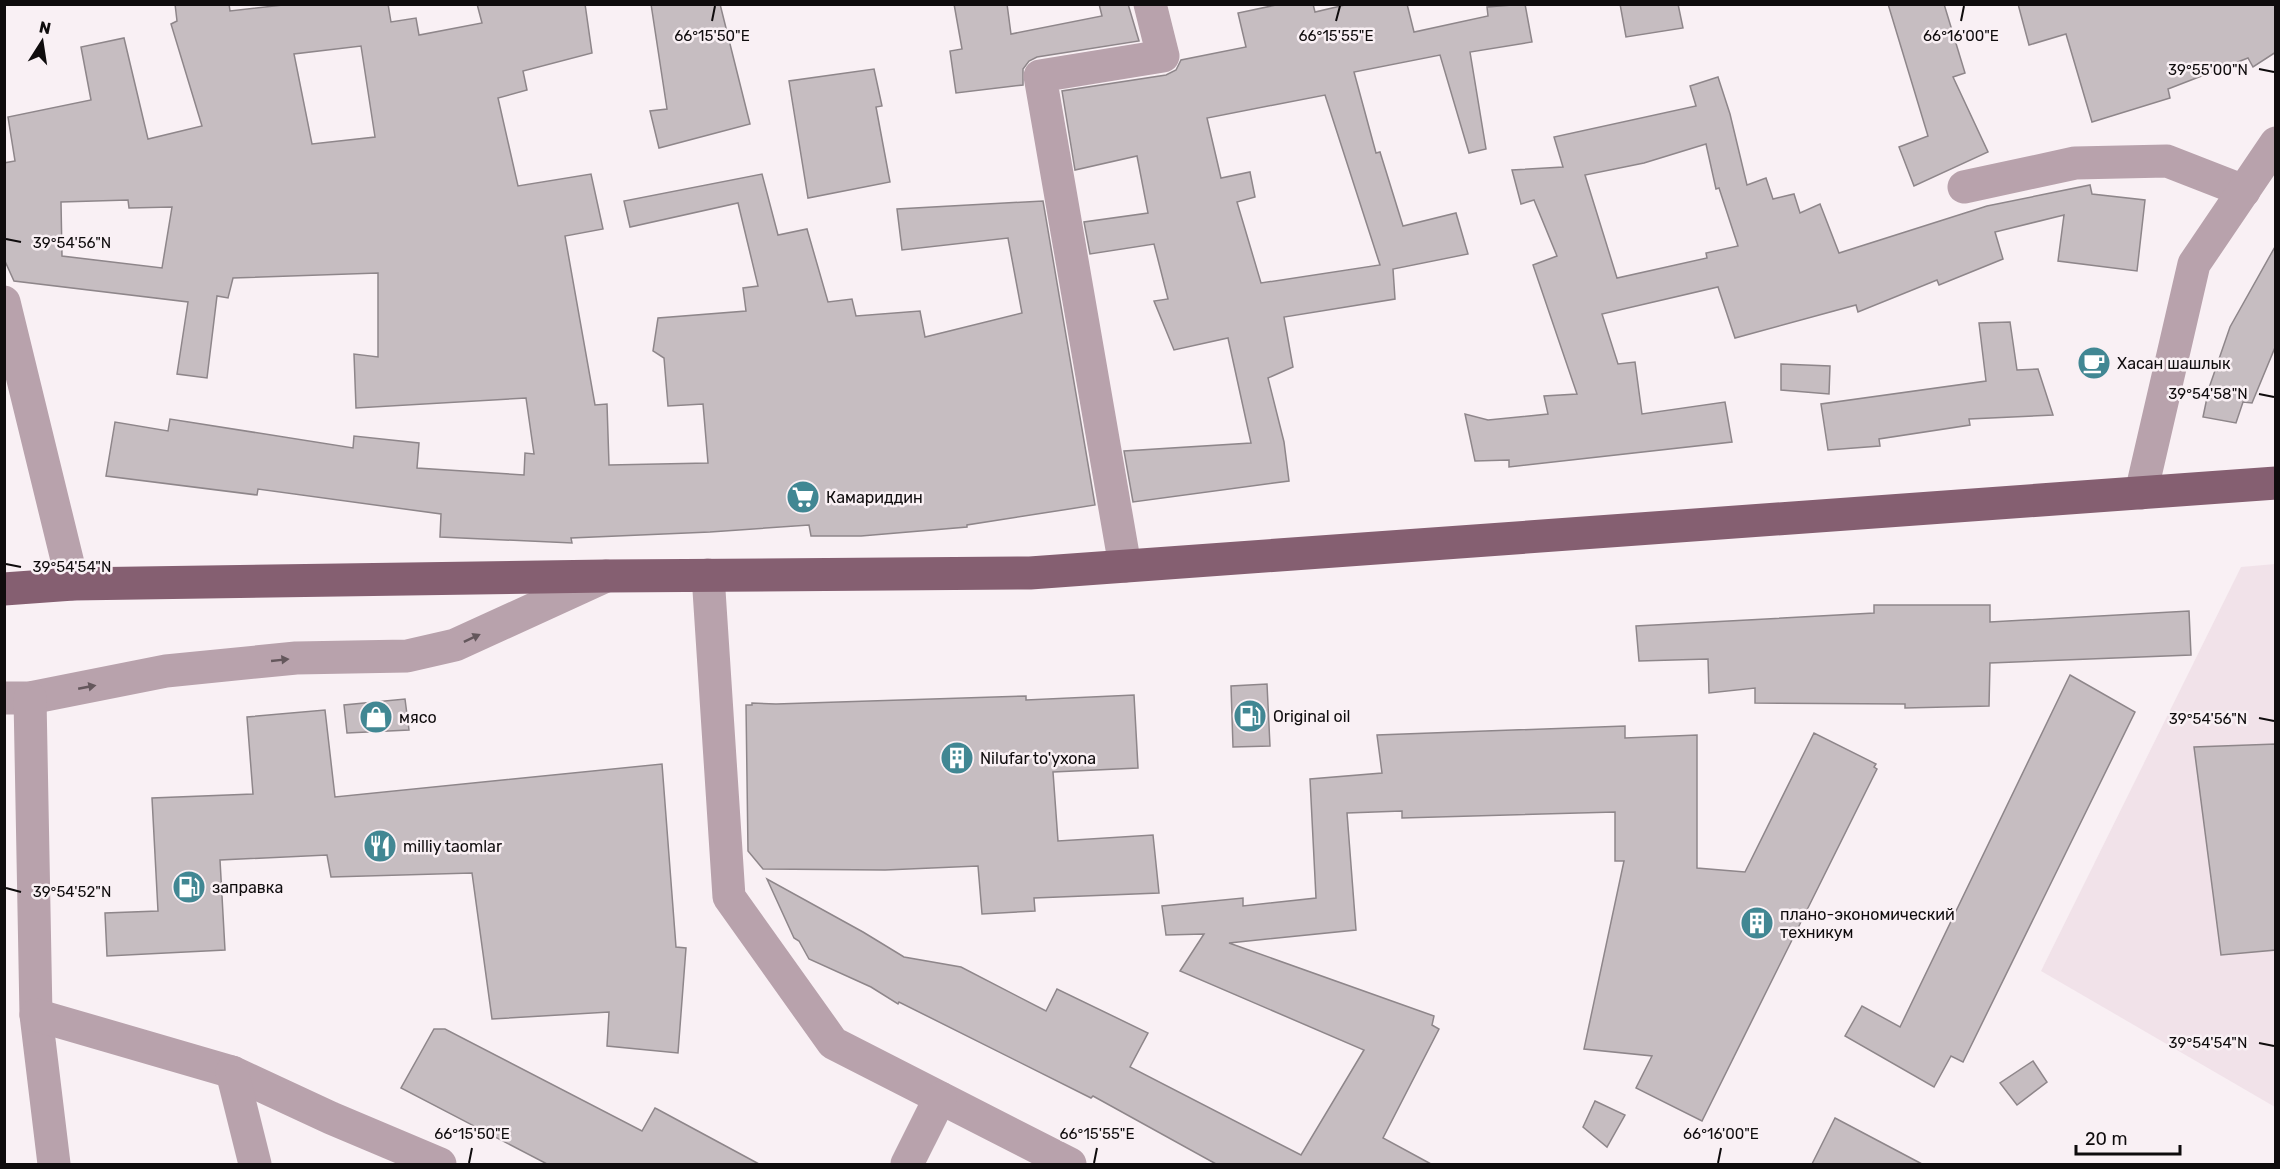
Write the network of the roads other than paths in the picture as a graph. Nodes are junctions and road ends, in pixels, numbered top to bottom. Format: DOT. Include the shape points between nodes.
graph roads {
  1 [pos="1150,4"];
  2 [pos="2276,143"];
  3 [pos="1964,188"];
  4 [pos="2244,191"];
  5 [pos="4,302"];
  6 [pos="2276,483"];
  7 [pos="2141,492"];
  8 [pos="1125,566"];
  9 [pos="708,575"];
  10 [pos="606,576"];
  11 [pos="73,584"];
  12 [pos="4,589"];
  13 [pos="17,698"];
  14 [pos="36,1015"];
  15 [pos="232,1072"];
  16 [pos="940,1098"];
  17 [pos="54,1164"];
  18 [pos="255,1164"];
  19 [pos="440,1164"];
  20 [pos="907,1164"];
  21 [pos="1070,1164"];
  1 -- 8 [label="street" via="1163,56 1040,76"];
  2 -- 4 [label="street"];
  3 -- 4 [label="street" via="2075,163 2167,161"];
  4 -- 7 [label="street" via="2194,264"];
  5 -- 11 [label="street"];
  6 -- 7 [label="main road"];
  7 -- 8 [label="main road"];
  8 -- 9 [label="main road" via="1030,573"];
  9 -- 10 [label="main road"];
  9 -- 16 [label="street" via="729,897 833,1043"];
  10 -- 11 [label="main road"];
  13 -- 10 [label="street, one-way" via="166,671 296,658 407,656 455,645"];
  11 -- 12 [label="main road"];
  13 -- 14 [label="street"];
  14 -- 15 [label="street"];
  14 -- 17 [label="street"];
  15 -- 18 [label="street"];
  15 -- 19 [label="street"];
  16 -- 20 [label="street"];
  16 -- 21 [label="street"];
}
